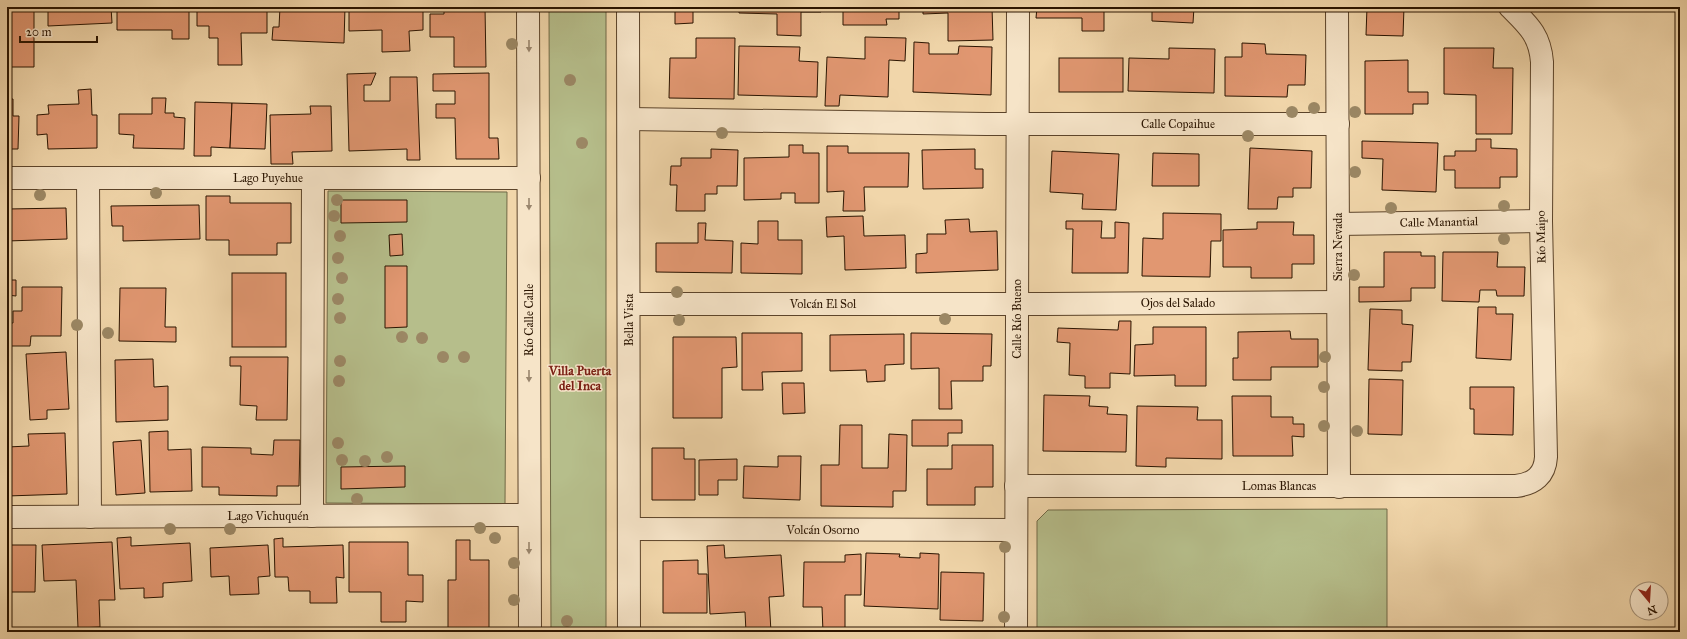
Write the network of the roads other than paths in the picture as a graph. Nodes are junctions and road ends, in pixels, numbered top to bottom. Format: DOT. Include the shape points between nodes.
graph roads {
  1 [pos="528,7"];
  2 [pos="628,7"];
  3 [pos="1018,7"];
  4 [pos="1337,7"];
  5 [pos="1510,7"];
  6 [pos="629,119"];
  7 [pos="1018,124"];
  8 [pos="1338,124"];
  9 [pos="7,178"];
  10 [pos="88,178"];
  11 [pos="313,178"];
  12 [pos="529,178"];
  13 [pos="1541,221"];
  14 [pos="1338,224"];
  15 [pos="1338,302"];
  16 [pos="629,304"];
  17 [pos="1017,304"];
  18 [pos="1539,476"];
  19 [pos="1016,486"];
  20 [pos="1339,487"];
  21 [pos="529,515"];
  22 [pos="312,516"];
  23 [pos="7,517"];
  24 [pos="90,517"];
  25 [pos="630,529"];
  26 [pos="1016,530"];
  27 [pos="530,632"];
  28 [pos="629,632"];
  29 [pos="1016,632"];
  1 -- 12 [label="street, Río Calle Calle, one-way"];
  2 -- 6 [label="street, Bella Vista"];
  3 -- 7 [label="street, Calle Río Bueno"];
  4 -- 8 [label="street, Sierra Nevada"];
  5 -- 13 [label="street, Río Maipo" via="1536,35 1541,50"];
  6 -- 7 [label="street, Calle Copaihue"];
  6 -- 16 [label="street, Bella Vista"];
  7 -- 8 [label="street, Calle Copaihue"];
  7 -- 17 [label="street, Calle Río Bueno"];
  8 -- 14 [label="street, Sierra Nevada"];
  9 -- 10 [label="street, Lago Puyehue"];
  10 -- 11 [label="street, Lago Puyehue"];
  10 -- 24 [label="street"];
  11 -- 12 [label="street, Lago Puyehue"];
  11 -- 22 [label="street"];
  12 -- 21 [label="street, Río Calle Calle, one-way"];
  13 -- 14 [label="street, Calle Manantial"];
  13 -- 18 [label="street, Río Maipo" via="1546,457"];
  14 -- 15 [label="street, Sierra Nevada"];
  15 -- 17 [label="street, Ojos del Salado"];
  15 -- 20 [label="street, Sierra Nevada"];
  16 -- 17 [label="street, Volcán El Sol"];
  16 -- 25 [label="street, Bella Vista"];
  17 -- 19 [label="street, Calle Río Bueno"];
  18 -- 20 [label="street, Lomas Blancas" via="1525,485 1516,486"];
  19 -- 20 [label="street, Lomas Blancas"];
  19 -- 26 [label="street, Calle Río Bueno"];
  21 -- 22 [label="street, Lago Vichuquén"];
  21 -- 27 [label="street, Río Calle Calle, one-way"];
  22 -- 24 [label="street, Lago Vichuquén"];
  23 -- 24 [label="street, Lago Vichuquén"];
  25 -- 26 [label="street, Volcán Osorno"];
  25 -- 28 [label="street, Bella Vista"];
  26 -- 29 [label="street, Calle Río Bueno"];
}
